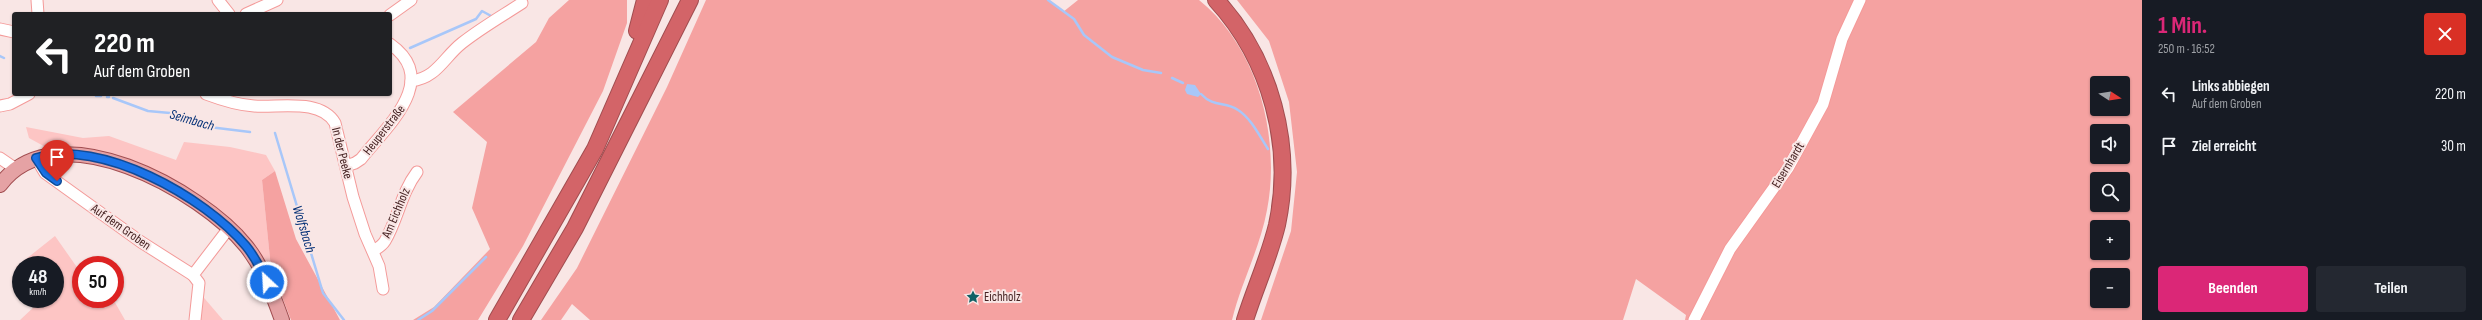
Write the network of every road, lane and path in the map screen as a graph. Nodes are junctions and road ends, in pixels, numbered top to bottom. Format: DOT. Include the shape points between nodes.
graph roads {
  1 [pos="37,0"];
  2 [pos="218,0"];
  3 [pos="278,0"];
  4 [pos="411,0"];
  5 [pos="645,0"];
  6 [pos="660,0"];
  7 [pos="680,0"];
  8 [pos="690,0"];
  9 [pos="1216,0"];
  10 [pos="1860,0"];
  11 [pos="522,3"];
  12 [pos="38,12"];
  13 [pos="227,12"];
  14 [pos="261,12"];
  15 [pos="392,14"];
  16 [pos="0,29"];
  17 [pos="12,32"];
  18 [pos="392,46"];
  19 [pos="411,81"];
  20 [pos="647,84"];
  21 [pos="25,96"];
  22 [pos="213,96"];
  23 [pos="0,106"];
  24 [pos="611,116"];
  25 [pos="0,158"];
  26 [pos="36,158"];
  27 [pos="346,166"];
  28 [pos="16,169"];
  29 [pos="416,172"];
  30 [pos="0,185"];
  31 [pos="229,228"];
  32 [pos="373,251"];
  33 [pos="193,275"];
  34 [pos="383,290"];
  35 [pos="195,320"];
  36 [pos="282,320"];
  37 [pos="497,320"];
  38 [pos="521,320"];
  39 [pos="1245,320"];
  40 [pos="1694,320"];
  1 -- 12 [label="street"];
  2 -- 13 [label="street"];
  3 -- 14 [label="street"];
  4 -- 15 [label="street"];
  5 -- 24 [label="highway"];
  6 -- 24 [label="highway"];
  7 -- 20 [label="highway"];
  8 -- 20 [label="highway"];
  9 -- 39 [label="highway" via="1234,21 1258,62 1274,107 1282,154 1283,178 1277,225"];
  10 -- 40 [label="street, Eisernhardt" via="1842,39 1823,104 1788,168 1730,249"];
  11 -- 19 [label="street" via="461,43 433,73 421,80"];
  16 -- 17 [label="street"];
  18 -- 19 [label="street, Heuperstraße" via="411,68"];
  19 -- 27 [label="street, Heuperstraße" via="410,93 402,107 361,159"];
  20 -- 38 [label="highway" via="575,228"];
  21 -- 23 [label="street"];
  22 -- 27 [label="street, In der Peeke" via="241,104 307,107 322,111 335,123"];
  24 -- 37 [label="highway" via="595,149"];
  25 -- 28 [label="street"];
  26 -- 28 [label="main road"];
  26 -- 31 [label="main road" via="69,153 142,173 168,185 206,209"];
  26 -- 33 [label="street, Auf dem Groben" via="46,173 139,240"];
  27 -- 32 [label="street, In der Peeke" via="358,212"];
  28 -- 30 [label="main road"];
  29 -- 32 [label="street, Am Eichholz" via="385,241"];
  31 -- 33 [label="street"];
  31 -- 36 [label="main road" via="261,268"];
  32 -- 34 [label="street, In der Peeke" via="379,266"];
  33 -- 35 [label="street" via="199,283"];
}
